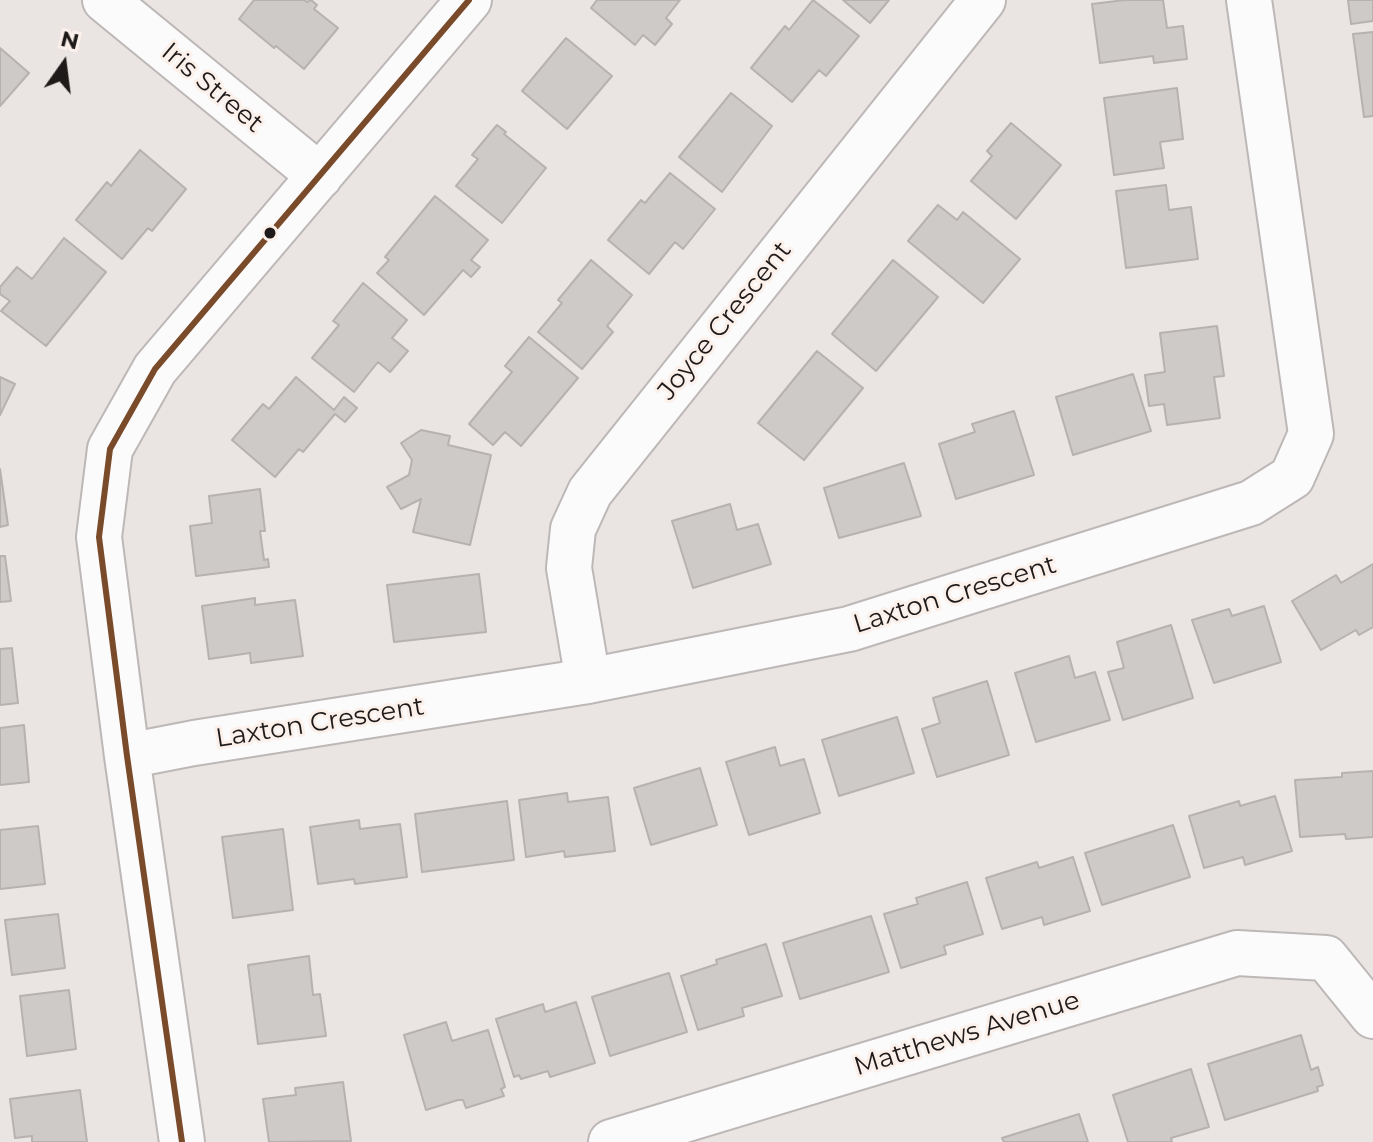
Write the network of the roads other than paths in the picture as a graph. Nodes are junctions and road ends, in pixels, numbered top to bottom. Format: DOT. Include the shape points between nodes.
graph roads {
  1 [pos="105,0"];
  2 [pos="469,0"];
  3 [pos="983,0"];
  4 [pos="1249,0"];
  5 [pos="320,176"];
  6 [pos="588,681"];
  7 [pos="127,756"];
  8 [pos="1373,1016"];
  9 [pos="182,1142"];
  10 [pos="611,1142"];
  1 -- 5 [label="street, Iris Street"];
  2 -- 5 [label="street"];
  3 -- 6 [label="street, Joyce Crescent" via="590,492 573,529 569,568"];
  4 -- 6 [label="street, Laxton Crescent" via="1311,434 1292,477 1251,503 849,629"];
  5 -- 7 [label="street" via="155,369 110,449 99,537"];
  6 -- 7 [label="street, Laxton Crescent"];
  7 -- 9 [label="street"];
  8 -- 10 [label="street, Matthews Avenue" via="1326,958 1237,953"];
}
